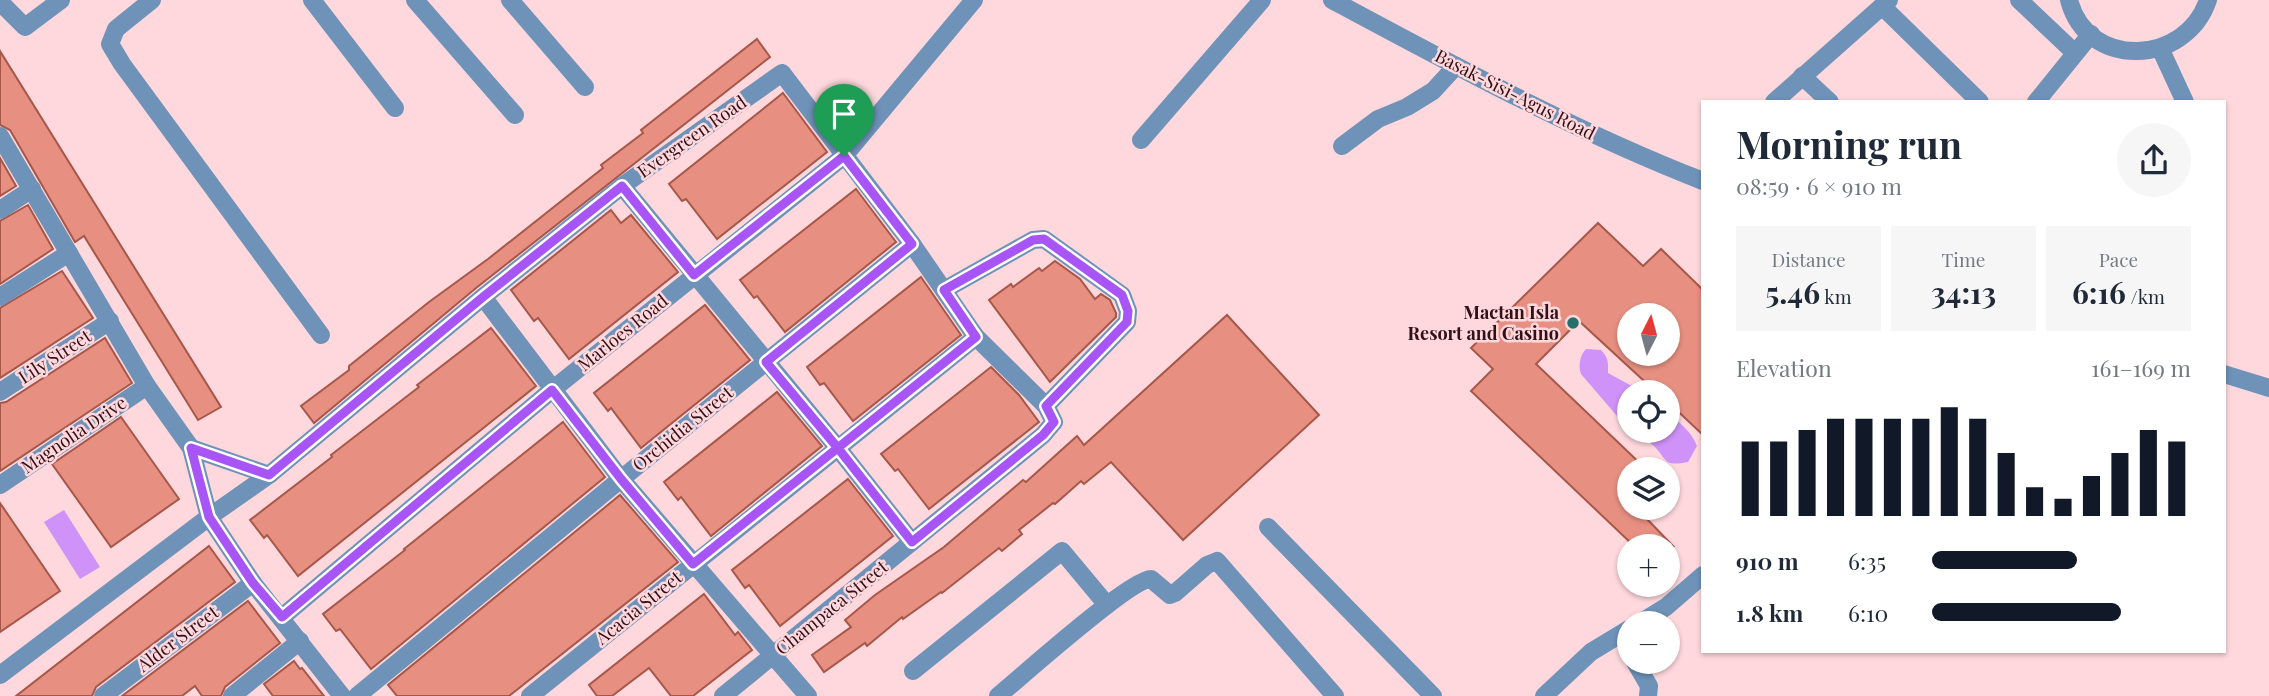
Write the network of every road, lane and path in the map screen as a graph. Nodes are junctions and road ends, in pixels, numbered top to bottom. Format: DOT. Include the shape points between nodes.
graph roads {
  1 [pos="61,0"];
  2 [pos="152,0"];
  3 [pos="312,0"];
  4 [pos="415,0"];
  5 [pos="510,0"];
  6 [pos="974,0"];
  7 [pos="1262,0"];
  8 [pos="1332,0"];
  9 [pos="2019,0"];
  10 [pos="2069,0"];
  11 [pos="2208,0"];
  12 [pos="0,2"];
  13 [pos="1886,3"];
  14 [pos="2091,34"];
  15 [pos="2160,48"];
  16 [pos="2075,53"];
  17 [pos="1456,66"];
  18 [pos="1802,76"];
  19 [pos="584,87"];
  20 [pos="1776,100"];
  21 [pos="1828,100"];
  22 [pos="1978,100"];
  23 [pos="2038,100"];
  24 [pos="2184,100"];
  25 [pos="395,108"];
  26 [pos="516,115"];
  27 [pos="0,136"];
  28 [pos="1141,140"];
  29 [pos="1342,146"];
  30 [pos="844,156"];
  31 [pos="1701,180"];
  32 [pos="622,186"];
  33 [pos="32,189"];
  34 [pos="0,210"];
  35 [pos="912,244"];
  36 [pos="69,253"];
  37 [pos="694,275"];
  38 [pos="944,290"];
  39 [pos="483,297"];
  40 [pos="0,298"];
  41 [pos="110,321"];
  42 [pos="321,335"];
  43 [pos="976,337"];
  44 [pos="766,362"];
  45 [pos="2226,375"];
  46 [pos="147,386"];
  47 [pos="2269,388"];
  48 [pos="552,390"];
  49 [pos="0,392"];
  50 [pos="1046,406"];
  51 [pos="837,447"];
  52 [pos="191,448"];
  53 [pos="269,475"];
  54 [pos="621,479"];
  55 [pos="0,485"];
  56 [pos="209,517"];
  57 [pos="1268,527"];
  58 [pos="912,542"];
  59 [pos="693,564"];
  60 [pos="1701,577"];
  61 [pos="253,583"];
  62 [pos="1107,605"];
  63 [pos="1660,611"];
  64 [pos="282,617"];
  65 [pos="1617,636"];
  66 [pos="300,641"];
  67 [pos="773,657"];
  68 [pos="913,671"];
  69 [pos="1642,674"];
  70 [pos="0,675"];
  71 [pos="103,696"];
  72 [pos="232,696"];
  73 [pos="342,696"];
  74 [pos="357,696"];
  75 [pos="530,696"];
  76 [pos="723,696"];
  77 [pos="808,696"];
  78 [pos="998,696"];
  79 [pos="1335,696"];
  80 [pos="1433,696"];
  81 [pos="1544,696"];
  82 [pos="1648,696"];
  1 -- 12 [label="street" via="25,27"];
  2 -- 42 [label="street" via="116,29 110,44"];
  3 -- 25 [label="street"];
  4 -- 26 [label="street"];
  5 -- 19 [label="street"];
  6 -- 30 [label="street, Marloes Road"];
  7 -- 28 [label="street"];
  8 -- 17 [label="street, Basak-Sisi-Agus Road"];
  9 -- 16 [label="street"];
  10 -- 14 [label="street"];
  11 -- 15 [label="street" via="2191,29"];
  13 -- 18 [label="street"];
  13 -- 22 [label="street"];
  14 -- 15 [label="street" via="2124,50"];
  14 -- 16 [label="street"];
  15 -- 24 [label="street"];
  16 -- 23 [label="street"];
  17 -- 29 [label="street" via="1433,92 1378,119"];
  17 -- 31 [label="street, Basak-Sisi-Agus Road" via="1635,155"];
  18 -- 20 [label="street"];
  18 -- 21 [label="street"];
  27 -- 33 [label="street"];
  30 -- 32 [label="street, Evergreen Road" via="782,73"];
  30 -- 35 [label="street"];
  30 -- 37 [label="street, Marloes Road"];
  32 -- 37 [label="street"];
  32 -- 39 [label="street, Evergreen Road"];
  33 -- 34 [label="street"];
  33 -- 36 [label="street"];
  35 -- 38 [label="street"];
  35 -- 44 [label="street, Orchidia Street"];
  36 -- 40 [label="street"];
  36 -- 41 [label="street"];
  37 -- 44 [label="street"];
  37 -- 48 [label="street, Marloes Road"];
  38 -- 43 [label="street"];
  38 -- 50 [label="street" via="1033,240 1044,239 1122,295 1127,322"];
  39 -- 48 [label="street"];
  39 -- 53 [label="street, Evergreen Road"];
  41 -- 46 [label="street"];
  41 -- 49 [label="street, Lily Street"];
  43 -- 50 [label="street"];
  43 -- 51 [label="street, Acacia Street"];
  44 -- 51 [label="street"];
  44 -- 54 [label="street, Orchidia Street"];
  45 -- 47 [label="street"];
  46 -- 52 [label="street"];
  46 -- 55 [label="street, Magnolia Drive"];
  48 -- 54 [label="street"];
  48 -- 64 [label="street, Marloes Road"];
  50 -- 58 [label="street, Champaca Street" via="1054,422 1043,435"];
  51 -- 58 [label="street"];
  51 -- 59 [label="street, Acacia Street"];
  52 -- 53 [label="street"];
  52 -- 56 [label="street"];
  53 -- 56 [label="street, Evergreen Road"];
  54 -- 59 [label="street"];
  54 -- 74 [label="street, Orchidia Street"];
  56 -- 61 [label="street"];
  56 -- 70 [label="street, Evergreen Road"];
  57 -- 80 [label="street"];
  58 -- 67 [label="street, Champaca Street"];
  59 -- 67 [label="street"];
  59 -- 75 [label="street, Acacia Street"];
  60 -- 63 [label="street"];
  61 -- 64 [label="street"];
  61 -- 71 [label="street, Alder Street"];
  62 -- 68 [label="street" via="1062,551"];
  62 -- 78 [label="street"];
  62 -- 79 [label="street" via="1147,579 1166,593 1175,593 1217,561"];
  64 -- 66 [label="street"];
  65 -- 81 [label="street" via="1591,652"];
  66 -- 72 [label="street"];
  66 -- 73 [label="street"];
  67 -- 76 [label="street, Champaca Street"];
  67 -- 77 [label="street"];
  69 -- 82 [label="street" via="1649,686"];
}
